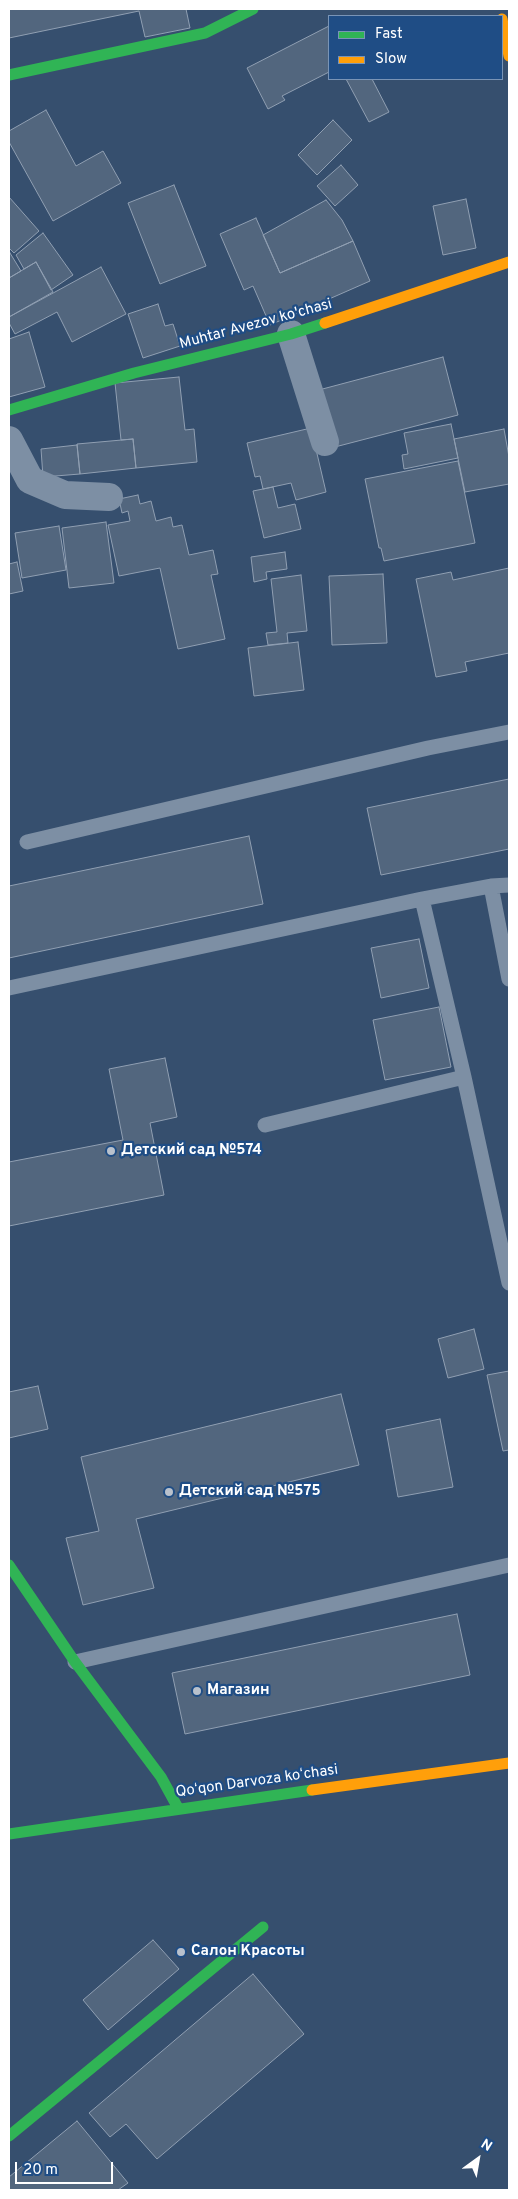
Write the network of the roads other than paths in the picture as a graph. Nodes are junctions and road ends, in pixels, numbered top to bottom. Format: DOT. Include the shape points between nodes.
graph roads {
  1 [pos="253,9"];
  2 [pos="503,23"];
  3 [pos="509,56"];
  4 [pos="9,75"];
  5 [pos="509,262"];
  6 [pos="291,334"];
  7 [pos="9,410"];
  8 [pos="9,440"];
  9 [pos="325,442"];
  10 [pos="109,497"];
  11 [pos="509,732"];
  12 [pos="27,842"];
  13 [pos="509,885"];
  14 [pos="491,886"];
  15 [pos="422,899"];
  16 [pos="509,979"];
  17 [pos="9,988"];
  18 [pos="464,1076"];
  19 [pos="265,1124"];
  20 [pos="509,1283"];
  21 [pos="9,1565"];
  22 [pos="509,1566"];
  23 [pos="75,1662"];
  24 [pos="509,1763"];
  25 [pos="178,1808"];
  26 [pos="9,1834"];
  27 [pos="263,1927"];
  28 [pos="9,2136"];
  1 -- 4 [label="street" via="205,33"];
  2 -- 3 [label="street"];
  5 -- 6 [label="street, Muhtar Avezov ko'chasi"];
  6 -- 7 [label="street, Muhtar Avezov ko'chasi" via="134,373"];
  6 -- 9 [label="street"];
  8 -- 10 [label="street" via="30,480 65,495"];
  11 -- 12 [label="lane"];
  13 -- 14 [label="lane"];
  14 -- 15 [label="lane"];
  14 -- 16 [label="lane"];
  15 -- 17 [label="lane"];
  15 -- 18 [label="lane"];
  18 -- 19 [label="lane"];
  18 -- 20 [label="lane"];
  21 -- 23 [label="street"];
  22 -- 23 [label="lane"];
  23 -- 25 [label="street" via="161,1777"];
  24 -- 25 [label="street, Qoʻqon Darvoza koʻchasi"];
  25 -- 26 [label="street, Qoʻqon Darvoza koʻchasi"];
  27 -- 28 [label="street"];
}
